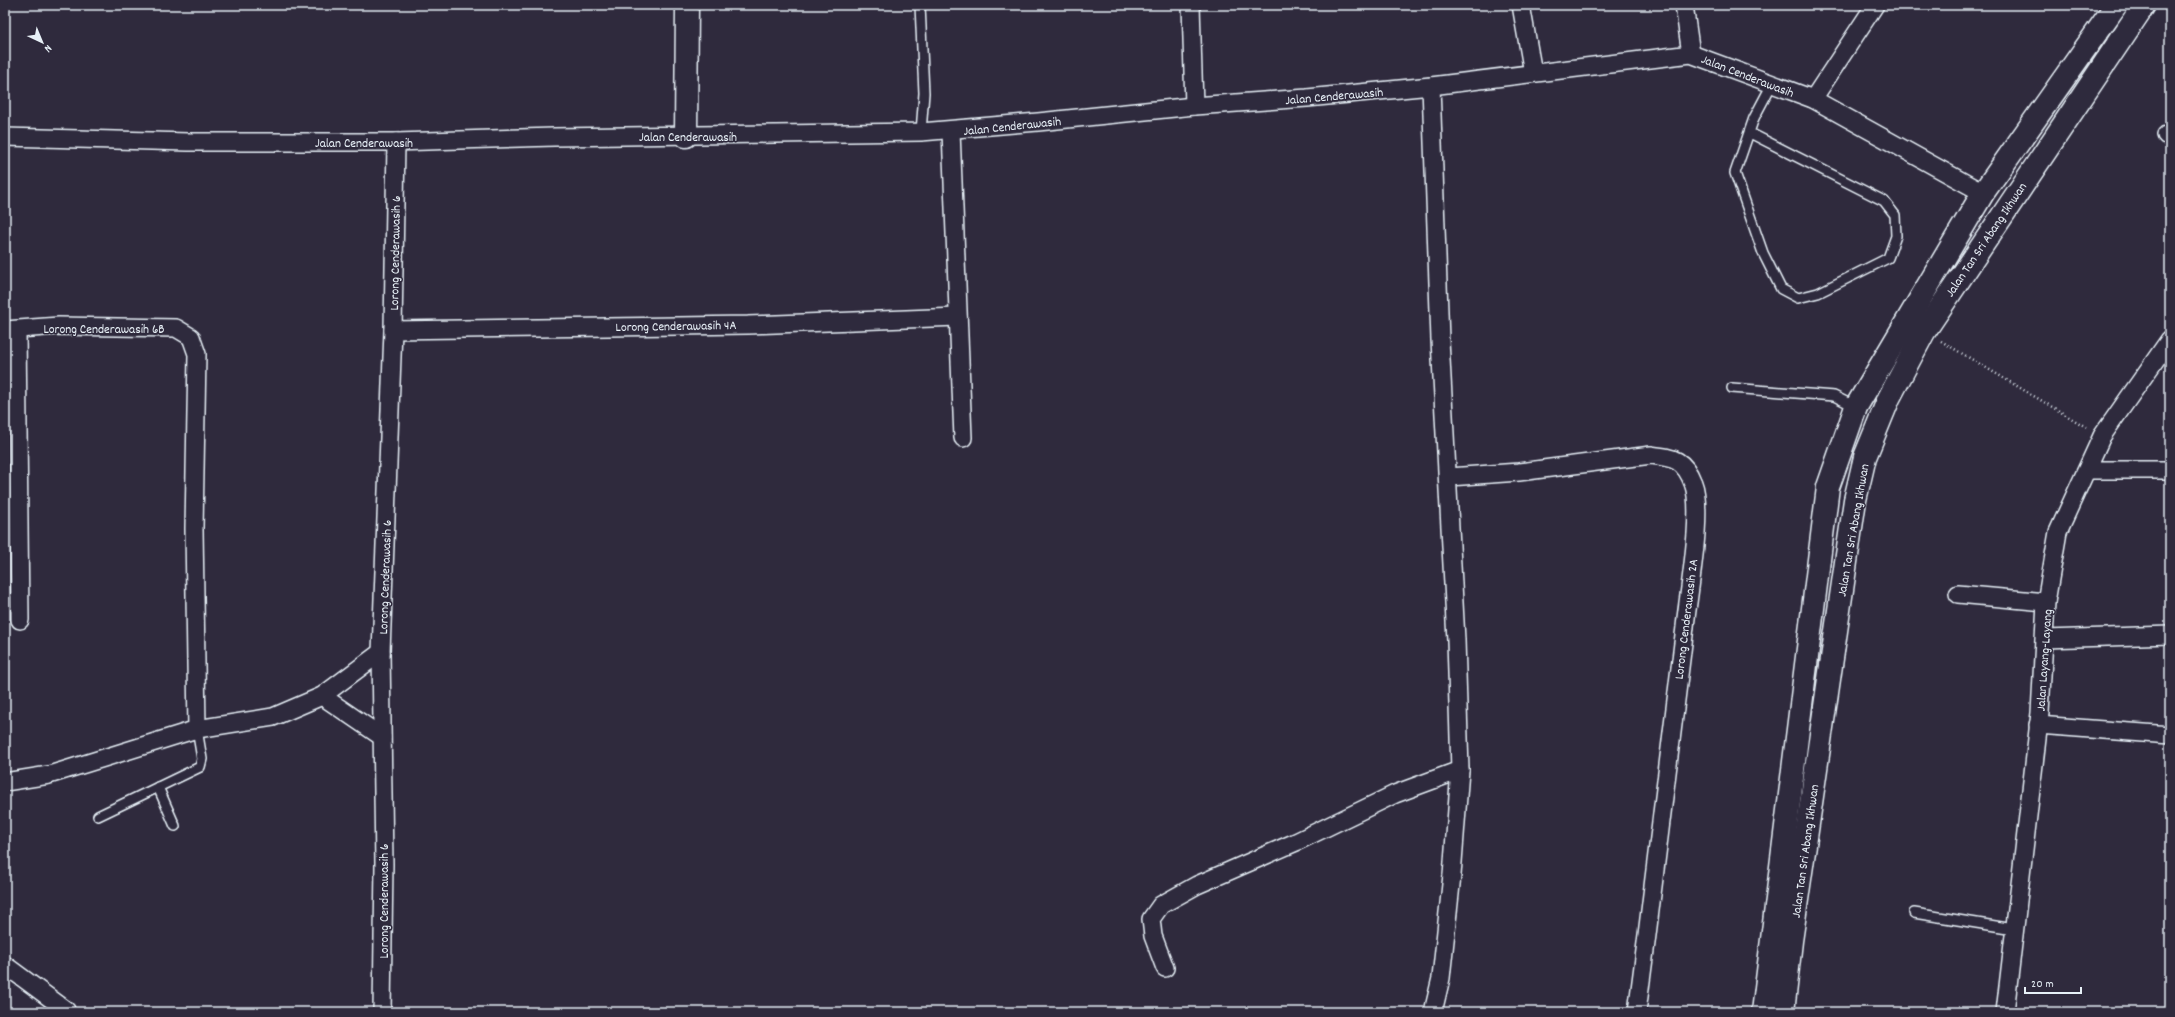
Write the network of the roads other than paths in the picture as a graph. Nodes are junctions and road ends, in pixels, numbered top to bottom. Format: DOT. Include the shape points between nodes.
graph roads {
  1 [pos="686,5"];
  2 [pos="920,5"];
  3 [pos="1191,5"];
  4 [pos="1521,5"];
  5 [pos="1684,5"];
  6 [pos="1875,5"];
  7 [pos="2116,5"];
  8 [pos="2144,5"];
  9 [pos="1691,54"];
  10 [pos="1533,73"];
  11 [pos="1772,84"];
  12 [pos="1431,86"];
  13 [pos="1813,99"];
  14 [pos="1194,106"];
  15 [pos="951,131"];
  16 [pos="922,132"];
  17 [pos="1750,133"];
  18 [pos="686,136"];
  19 [pos="5,137"];
  20 [pos="396,142"];
  21 [pos="1983,193"];
  22 [pos="958,317"];
  23 [pos="11,330"];
  24 [pos="394,330"];
  25 [pos="2170,338"];
  26 [pos="1732,388"];
  27 [pos="1856,406"];
  28 [pos="963,438"];
  29 [pos="2088,470"];
  30 [pos="2170,470"];
  31 [pos="1449,477"];
  32 [pos="1958,594"];
  33 [pos="2046,602"];
  34 [pos="20,620"];
  35 [pos="2170,635"];
  36 [pos="2046,639"];
  37 [pos="381,652"];
  38 [pos="322,696"];
  39 [pos="2038,725"];
  40 [pos="197,729"];
  41 [pos="2170,735"];
  42 [pos="382,737"];
  43 [pos="1460,770"];
  44 [pos="5,782"];
  45 [pos="158,787"];
  46 [pos="98,816"];
  47 [pos="175,826"];
  48 [pos="1914,913"];
  49 [pos="2014,929"];
  50 [pos="5,965"];
  51 [pos="1165,968"];
  52 [pos="66,1010"];
  53 [pos="382,1012"];
  54 [pos="1433,1012"];
  55 [pos="1637,1012"];
  56 [pos="1763,1012"];
  57 [pos="1783,1012"];
  58 [pos="2005,1012"];
  1 -- 18 [label="street"];
  2 -- 16 [label="lane" via="924,93"];
  3 -- 14 [label="street"];
  4 -- 10 [label="street"];
  5 -- 9 [label="street"];
  6 -- 13 [label="street"];
  7 -- 21 [label="street, Jalan Tan Sri Abang Ikhwan"];
  8 -- 57 [label="street, Jalan Tan Sri Abang Ikhwan" via="1924,332 1888,398 1865,457 1855,500 1792,933"];
  9 -- 10 [label="street, Jalan Cenderawasih"];
  9 -- 11 [label="street, Jalan Cenderawasih"];
  10 -- 12 [label="street, Jalan Cenderawasih"];
  11 -- 13 [label="street, Jalan Cenderawasih"];
  11 -- 17 [label="lane" via="1754,118"];
  12 -- 14 [label="street, Jalan Cenderawasih"];
  12 -- 31 [label="street" via="1440,340"];
  13 -- 21 [label="street, Jalan Cenderawasih"];
  14 -- 15 [label="street, Jalan Cenderawasih"];
  15 -- 16 [label="street, Jalan Cenderawasih"];
  15 -- 22 [label="street"];
  16 -- 18 [label="street, Jalan Cenderawasih"];
  17 -- 17 [label="lane" via="1735,173 1763,253 1781,289 1798,298 1818,293 1888,258 1896,236 1895,215 1884,201"];
  18 -- 20 [label="street, Jalan Cenderawasih"];
  19 -- 20 [label="street, Jalan Cenderawasih" via="188,142"];
  20 -- 24 [label="street, Lorong Cenderawasih 6"];
  21 -- 27 [label="street, Jalan Tan Sri Abang Ikhwan"];
  22 -- 24 [label="street, Lorong Cenderawasih 4A" via="748,325"];
  22 -- 28 [label="street"];
  23 -- 34 [label="street"];
  23 -- 40 [label="street, Lorong Cenderawasih 6B" via="59,326 176,328 191,337 197,354 194,529"];
  24 -- 37 [label="street, Lorong Cenderawasih 6"];
  25 -- 29 [label="street, Jalan Layang-Layang" via="2102,436"];
  26 -- 27 [label="lane" via="1834,396"];
  27 -- 56 [label="street, Jalan Tan Sri Abang Ikhwan" via="1828,487"];
  29 -- 30 [label="street"];
  29 -- 33 [label="street, Jalan Layang-Layang" via="2058,532"];
  31 -- 43 [label="street"];
  31 -- 55 [label="street, Lorong Cenderawasih 2A" via="1519,472 1651,455 1673,458 1683,465 1694,483 1697,506 1693,556"];
  32 -- 33 [label="street"];
  33 -- 36 [label="street, Jalan Layang-Layang"];
  35 -- 36 [label="street"];
  36 -- 39 [label="street, Jalan Layang-Layang"];
  37 -- 38 [label="street"];
  37 -- 42 [label="street, Lorong Cenderawasih 6"];
  38 -- 40 [label="street" via="273,717"];
  38 -- 42 [label="street"];
  39 -- 41 [label="street"];
  39 -- 49 [label="street, Jalan Layang-Layang"];
  40 -- 44 [label="street" via="49,774"];
  40 -- 45 [label="lane" via="202,759 200,767"];
  42 -- 53 [label="street, Lorong Cenderawasih 6"];
  43 -- 51 [label="street" via="1395,794 1296,842 1197,885 1161,905 1151,918 1153,936"];
  43 -- 54 [label="street" via="1441,978"];
  45 -- 46 [label="lane"];
  45 -- 47 [label="lane"];
  48 -- 49 [label="lane"];
  49 -- 58 [label="street, Jalan Layang-Layang"];
  50 -- 52 [label="street"];
}
